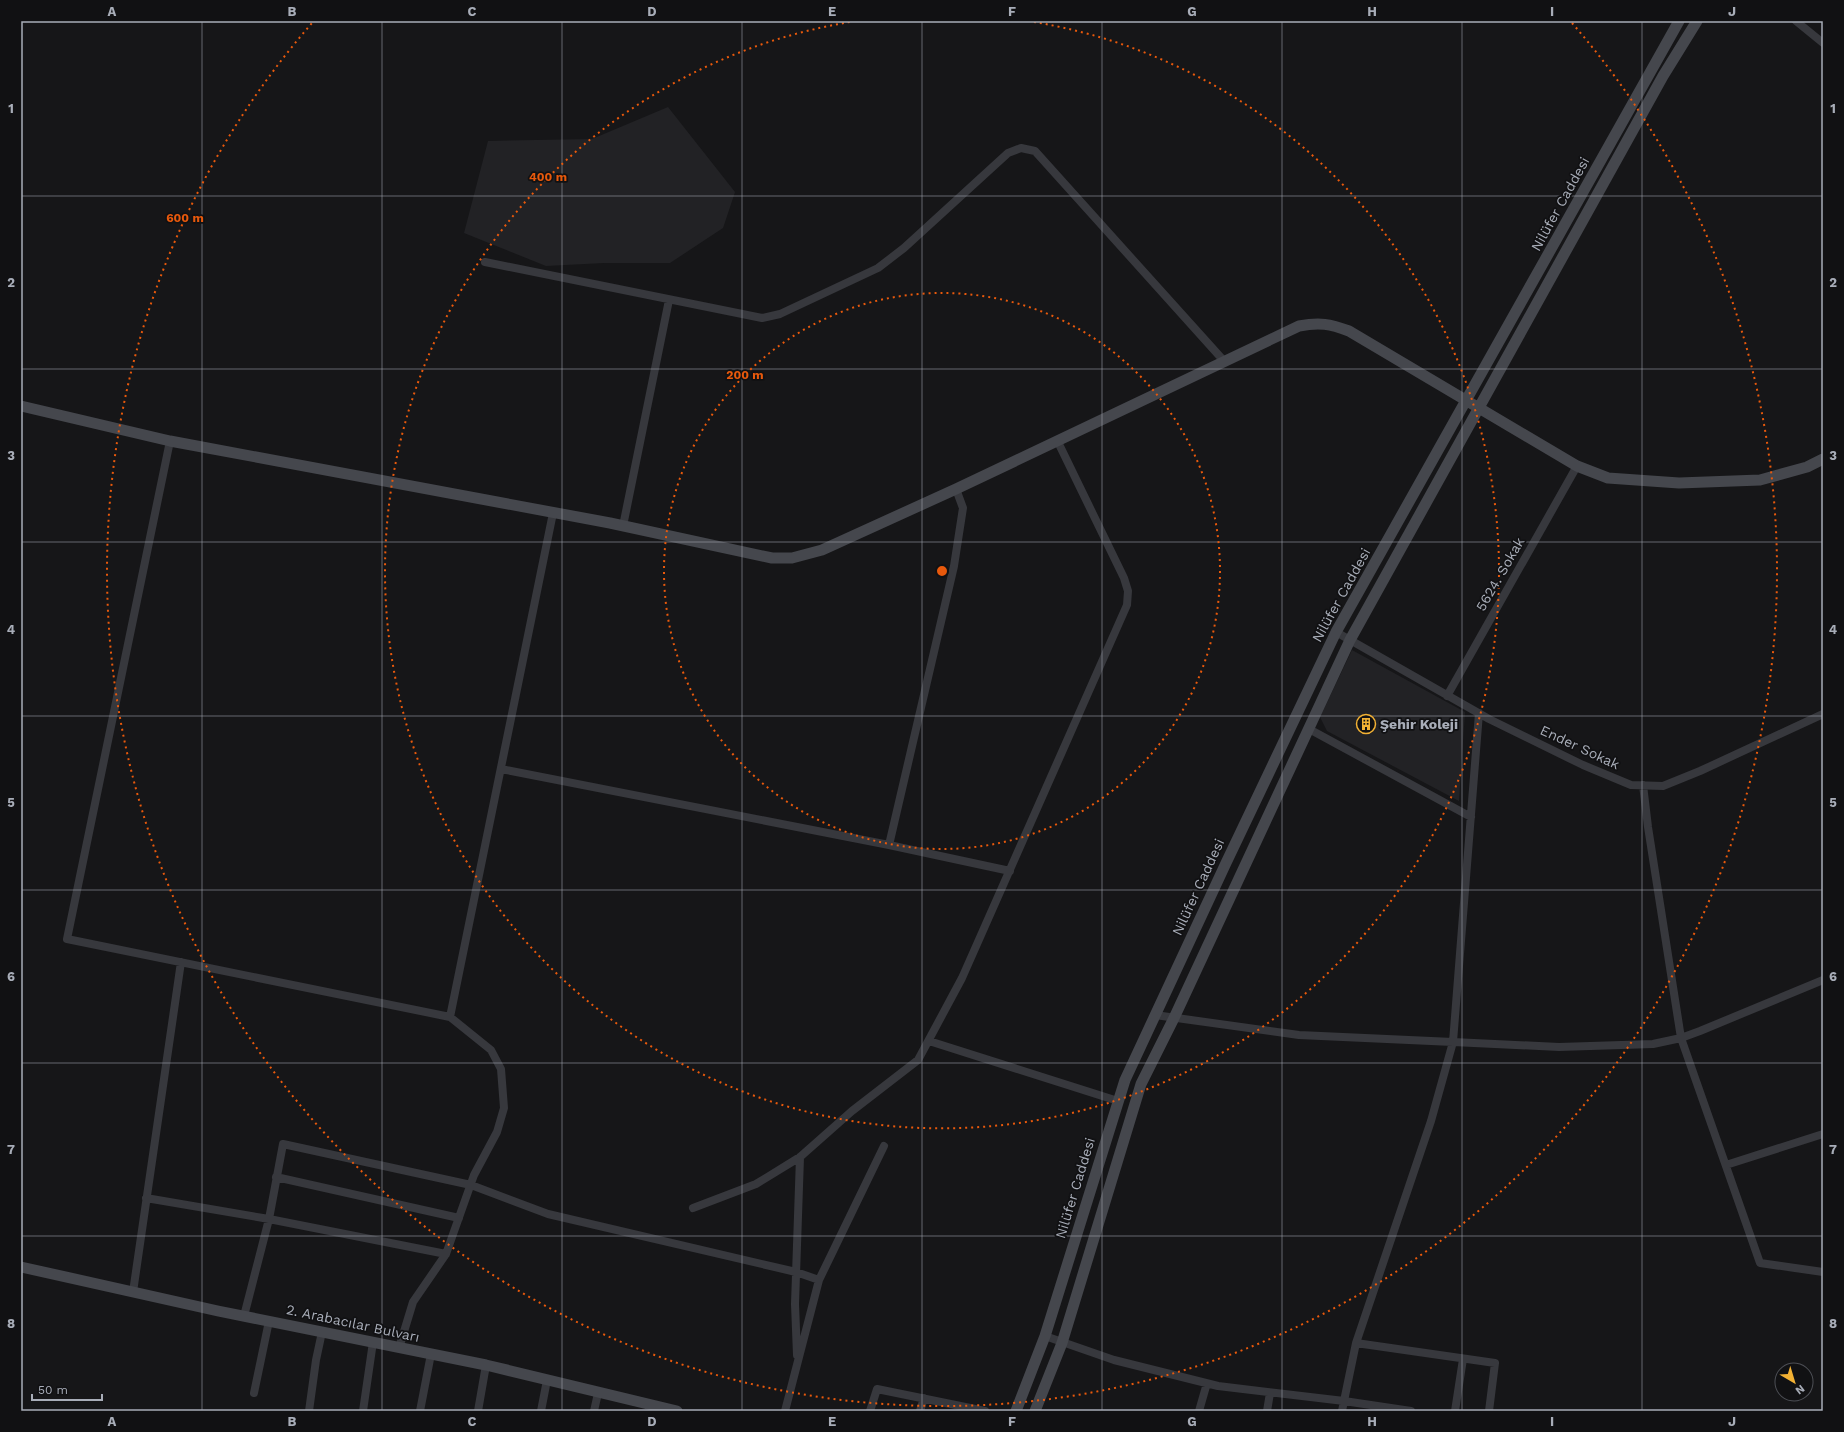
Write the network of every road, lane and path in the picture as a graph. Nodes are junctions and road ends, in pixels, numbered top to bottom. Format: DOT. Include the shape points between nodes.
graph roads {
  1 [pos="1679,21"];
  2 [pos="1697,21"];
  3 [pos="1796,21"];
  4 [pos="1823,43"];
  5 [pos="485,262"];
  6 [pos="669,300"];
  7 [pos="1224,361"];
  8 [pos="1467,401"];
  9 [pos="21,406"];
  10 [pos="1478,408"];
  11 [pos="1057,440"];
  12 [pos="170,441"];
  13 [pos="1823,460"];
  14 [pos="1577,466"];
  15 [pos="956,489"];
  16 [pos="553,513"];
  17 [pos="623,526"];
  18 [pos="1336,632"];
  19 [pos="1350,640"];
  20 [pos="1447,696"];
  21 [pos="1480,713"];
  22 [pos="1823,714"];
  23 [pos="1308,729"];
  24 [pos="501,769"];
  25 [pos="1643,785"];
  26 [pos="1471,817"];
  27 [pos="889,845"];
  28 [pos="1010,871"];
  29 [pos="182,962"];
  30 [pos="1823,980"];
  31 [pos="1155,1015"];
  32 [pos="450,1017"];
  33 [pos="1174,1018"];
  34 [pos="1681,1038"];
  35 [pos="929,1041"];
  36 [pos="1454,1042"];
  37 [pos="1118,1101"];
  38 [pos="1823,1134"];
  39 [pos="884,1146"];
  40 [pos="800,1157"];
  41 [pos="1726,1165"];
  42 [pos="276,1177"];
  43 [pos="471,1185"];
  44 [pos="146,1198"];
  45 [pos="693,1208"];
  46 [pos="459,1218"];
  47 [pos="269,1219"];
  48 [pos="446,1254"];
  49 [pos="21,1267"];
  50 [pos="796,1272"];
  51 [pos="1823,1272"];
  52 [pos="819,1280"];
  53 [pos="133,1292"];
  54 [pos="244,1316"];
  55 [pos="269,1321"];
  56 [pos="322,1332"];
  57 [pos="1046,1336"];
  58 [pos="374,1342"];
  59 [pos="1062,1343"];
  60 [pos="1356,1343"];
  61 [pos="399,1348"];
  62 [pos="431,1354"];
  63 [pos="1463,1359"];
  64 [pos="797,1364"];
  65 [pos="486,1365"];
  66 [pos="547,1380"];
  67 [pos="1207,1383"];
  68 [pos="254,1393"];
  69 [pos="598,1393"];
  70 [pos="1270,1394"];
  71 [pos="924,1398"];
  72 [pos="1344,1401"];
  73 [pos="309,1411"];
  74 [pos="363,1411"];
  75 [pos="420,1411"];
  76 [pos="478,1411"];
  77 [pos="541,1411"];
  78 [pos="594,1411"];
  79 [pos="678,1411"];
  80 [pos="785,1411"];
  81 [pos="870,1411"];
  82 [pos="920,1411"];
  83 [pos="985,1411"];
  84 [pos="1016,1411"];
  85 [pos="1035,1411"];
  86 [pos="1199,1411"];
  87 [pos="1267,1411"];
  88 [pos="1342,1411"];
  89 [pos="1411,1411"];
  90 [pos="1455,1411"];
  91 [pos="1489,1411"];
  1 -- 8 [label="street, Nilüfer Caddesi"];
  2 -- 10 [label="street" via="1663,76"];
  3 -- 4 [label="street"];
  5 -- 6 [label="street"];
  6 -- 7 [label="street" via="762,318 780,314 878,268 904,248 1008,152 1021,148 1035,151"];
  6 -- 17 [label="street"];
  7 -- 8 [label="street" via="1299,326 1316,322 1349,331"];
  7 -- 11 [label="street"];
  8 -- 10 [label="street"];
  8 -- 18 [label="street, Nilüfer Caddesi"];
  9 -- 12 [label="street"];
  10 -- 14 [label="street"];
  10 -- 19 [label="street"];
  11 -- 15 [label="street"];
  11 -- 28 [label="street" via="1124,578 1128,591 1127,605"];
  12 -- 16 [label="street"];
  12 -- 29 [label="street" via="67,939"];
  13 -- 14 [label="street" via="1760,480 1679,483 1608,478"];
  14 -- 20 [label="street, 5624. Sokak"];
  15 -- 17 [label="street" via="822,550 792,558 772,558"];
  15 -- 27 [label="street" via="963,508 954,566"];
  16 -- 17 [label="street"];
  16 -- 24 [label="street"];
  18 -- 19 [label="street, Ender Sokak"];
  18 -- 31 [label="street, Nilüfer Caddesi"];
  19 -- 20 [label="street, Ender Sokak"];
  19 -- 23 [label="street"];
  20 -- 21 [label="street, Ender Sokak"];
  21 -- 25 [label="street, Ender Sokak" via="1583,765 1631,785"];
  21 -- 26 [label="street"];
  22 -- 25 [label="street, Ender Sokak" via="1700,772 1663,786"];
  23 -- 26 [label="street"];
  23 -- 33 [label="street"];
  24 -- 27 [label="street"];
  24 -- 32 [label="street"];
  25 -- 34 [label="street"];
  26 -- 36 [label="street"];
  27 -- 28 [label="street"];
  28 -- 35 [label="street" via="962,978"];
  29 -- 32 [label="street"];
  29 -- 44 [label="street"];
  30 -- 34 [label="street"];
  31 -- 33 [label="street"];
  31 -- 37 [label="street, Nilüfer Caddesi"];
  32 -- 43 [label="street" via="491,1050 501,1069 504,1108 497,1132"];
  33 -- 36 [label="street" via="1299,1035"];
  33 -- 59 [label="street" via="1139,1090"];
  34 -- 36 [label="street" via="1653,1044 1559,1047"];
  34 -- 41 [label="street"];
  35 -- 37 [label="street"];
  35 -- 40 [label="street" via="918,1060 852,1111"];
  36 -- 60 [label="street" via="1431,1121"];
  37 -- 57 [label="street, Nilüfer Caddesi"];
  38 -- 41 [label="street"];
  39 -- 52 [label="street"];
  40 -- 45 [label="street" via="756,1184"];
  40 -- 50 [label="street"];
  41 -- 51 [label="street" via="1760,1263"];
  42 -- 43 [label="street" via="283,1144"];
  42 -- 46 [label="street"];
  42 -- 47 [label="street"];
  43 -- 46 [label="street"];
  43 -- 50 [label="street" via="548,1214"];
  44 -- 47 [label="street"];
  44 -- 53 [label="street"];
  46 -- 48 [label="street"];
  47 -- 48 [label="street"];
  47 -- 54 [label="street"];
  48 -- 61 [label="street" via="413,1302"];
  49 -- 53 [label="street, 2. Arabacılar Bulvarı"];
  50 -- 52 [label="street"];
  50 -- 64 [label="street"];
  52 -- 64 [label="street"];
  53 -- 54 [label="street, 2. Arabacılar Bulvarı"];
  54 -- 55 [label="street, 2. Arabacılar Bulvarı"];
  55 -- 56 [label="street, 2. Arabacılar Bulvarı"];
  55 -- 68 [label="street"];
  56 -- 58 [label="street, 2. Arabacılar Bulvarı"];
  56 -- 73 [label="street"];
  57 -- 59 [label="street"];
  57 -- 84 [label="street, Nilüfer Caddesi"];
  58 -- 61 [label="street, 2. Arabacılar Bulvarı"];
  58 -- 74 [label="street"];
  59 -- 67 [label="street" via="1114,1360"];
  59 -- 85 [label="street"];
  60 -- 63 [label="street"];
  60 -- 72 [label="street"];
  61 -- 62 [label="street, 2. Arabacılar Bulvarı"];
  62 -- 65 [label="street, 2. Arabacılar Bulvarı"];
  62 -- 75 [label="street"];
  63 -- 90 [label="street"];
  63 -- 91 [label="street" via="1495,1363"];
  64 -- 80 [label="street"];
  65 -- 66 [label="street, 2. Arabacılar Bulvarı"];
  65 -- 76 [label="street"];
  66 -- 69 [label="street, 2. Arabacılar Bulvarı"];
  66 -- 77 [label="street"];
  67 -- 70 [label="street"];
  67 -- 86 [label="street"];
  69 -- 78 [label="street"];
  69 -- 79 [label="street, 2. Arabacılar Bulvarı"];
  70 -- 72 [label="street"];
  70 -- 87 [label="street"];
  71 -- 81 [label="street" via="877,1389"];
  71 -- 82 [label="street"];
  71 -- 83 [label="street"];
  72 -- 88 [label="street"];
  72 -- 89 [label="street"];
}
